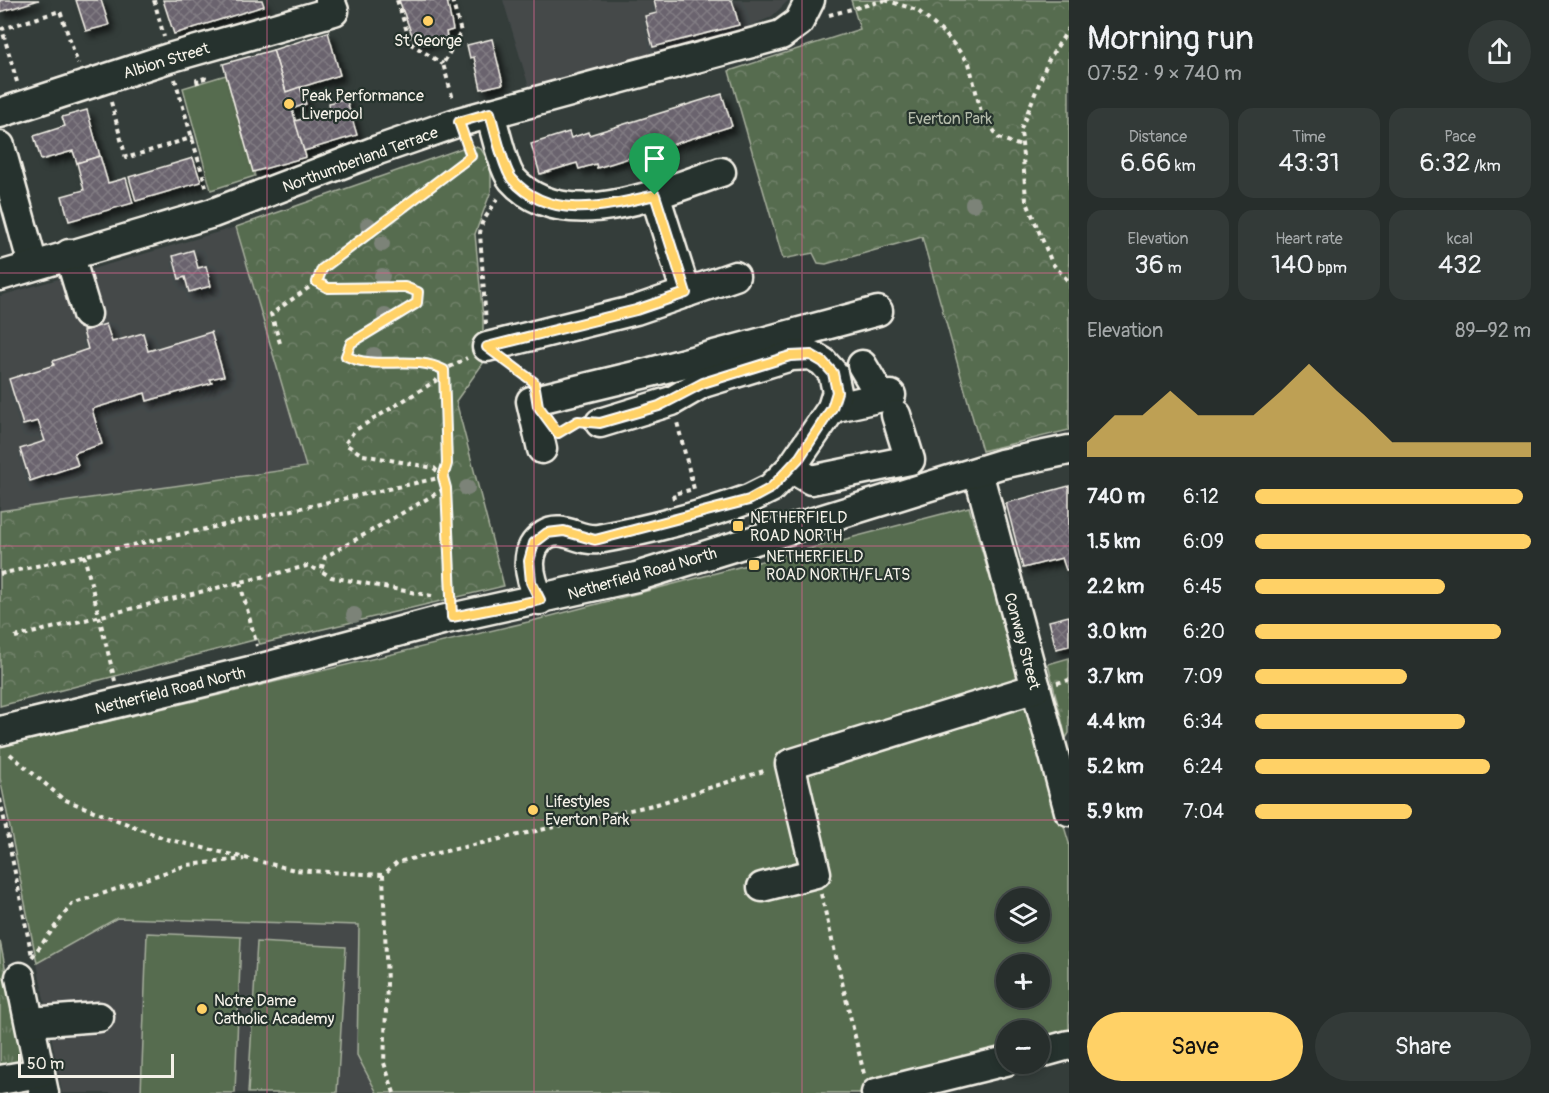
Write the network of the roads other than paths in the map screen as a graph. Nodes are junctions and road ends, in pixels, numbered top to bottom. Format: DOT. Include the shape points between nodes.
graph roads {
  1 [pos="332,5"];
  2 [pos="805,11"];
  3 [pos="12,109"];
  4 [pos="490,113"];
  5 [pos="0,146"];
  6 [pos="721,172"];
  7 [pos="655,195"];
  8 [pos="69,254"];
  9 [pos="33,265"];
  10 [pos="0,276"];
  11 [pos="735,276"];
  12 [pos="686,293"];
  13 [pos="878,311"];
  14 [pos="87,314"];
  15 [pos="487,347"];
  16 [pos="862,365"];
  17 [pos="889,402"];
  18 [pos="832,408"];
  19 [pos="600,423"];
  20 [pos="550,441"];
  21 [pos="1069,450"];
  22 [pos="791,468"];
  23 [pos="978,472"];
  24 [pos="540,600"];
  25 [pos="1036,688"];
  26 [pos="4,742"];
  27 [pos="1069,811"];
  28 [pos="762,887"];
  29 [pos="26,967"];
  30 [pos="99,1017"];
  31 [pos="30,1022"];
  32 [pos="1069,1045"];
  33 [pos="1050,1050"];
  34 [pos="996,1063"];
  35 [pos="0,1080"];
  36 [pos="42,1083"];
  37 [pos="871,1087"];
  1 -- 3 [label="street, Albion Street"];
  2 -- 4 [label="street, Northumberland Terrace" via="781,35"];
  4 -- 7 [label="street" via="510,178 536,198 567,207 597,208"];
  4 -- 8 [label="street, Northumberland Terrace" via="378,150 213,213"];
  5 -- 9 [label="street"];
  6 -- 7 [label="street"];
  7 -- 12 [label="street"];
  8 -- 9 [label="street, Northumberland Terrace"];
  8 -- 14 [label="street"];
  9 -- 10 [label="street, Northumberland Terrace"];
  11 -- 12 [label="street"];
  12 -- 15 [label="street" via="636,310"];
  13 -- 20 [label="street" via="531,401"];
  16 -- 17 [label="street"];
  17 -- 18 [label="street"];
  17 -- 22 [label="street" via="910,460 812,480"];
  18 -- 19 [label="street" via="837,392 833,373 811,355 790,356 703,383 672,401"];
  18 -- 22 [label="street"];
  21 -- 23 [label="street, Netherfield Road North"];
  22 -- 24 [label="street" via="771,488 735,504 595,540 564,531 547,533 534,543 529,561 531,582"];
  23 -- 24 [label="street, Netherfield Road North" via="636,577"];
  23 -- 25 [label="street, Conway Street"];
  24 -- 26 [label="street, Netherfield Road North" via="447,619 120,702"];
  25 -- 27 [label="street, Conway Street"];
  25 -- 28 [label="street" via="790,764 816,873"];
  29 -- 31 [label="street"];
  30 -- 31 [label="street"];
  31 -- 36 [label="street"];
  32 -- 33 [label="street"];
  34 -- 37 [label="street"];
  35 -- 36 [label="street"];
}
